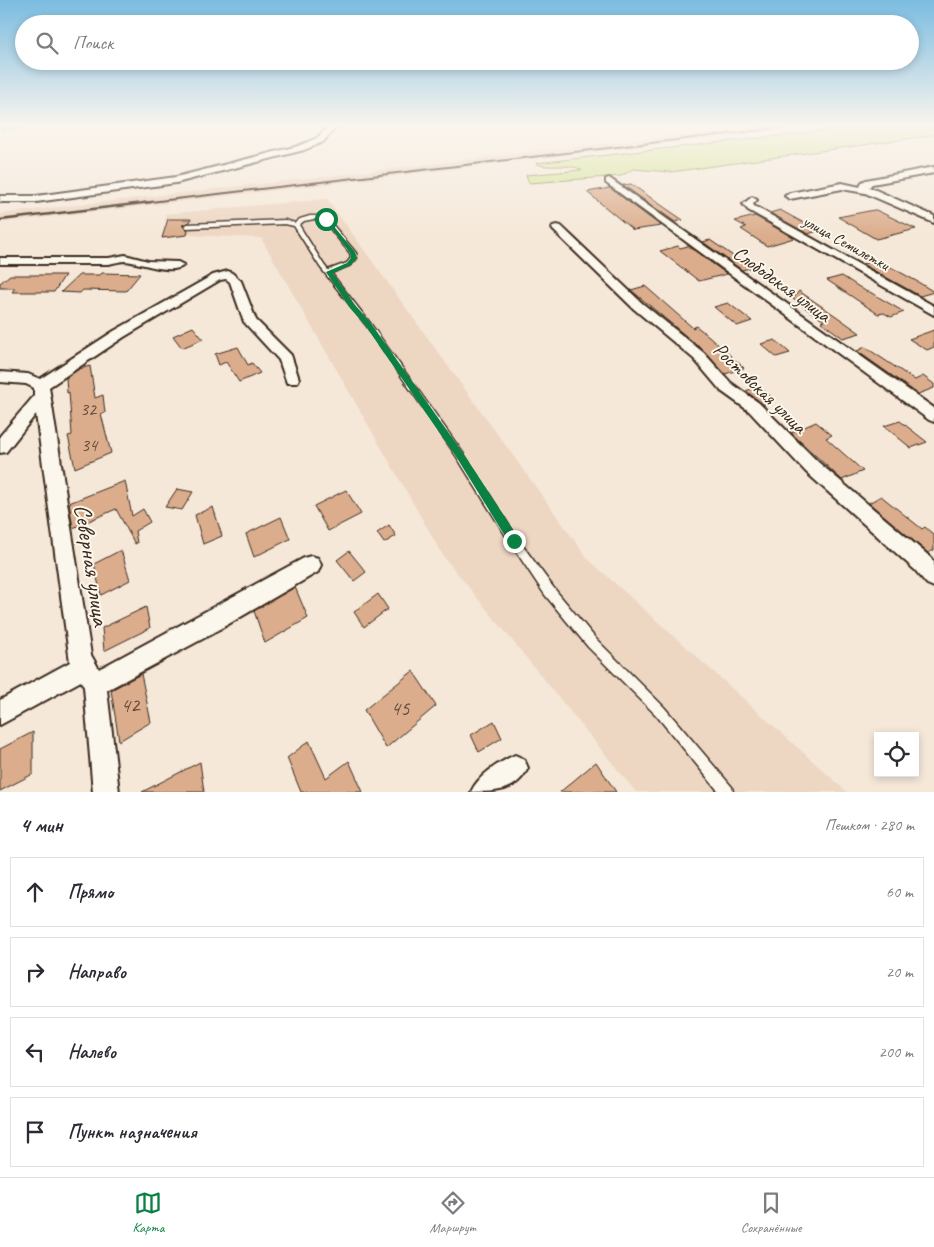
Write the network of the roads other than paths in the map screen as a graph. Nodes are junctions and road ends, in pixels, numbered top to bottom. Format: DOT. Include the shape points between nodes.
graph roads {
  1 [pos="243,163"];
  2 [pos="934,170"];
  3 [pos="610,181"];
  4 [pos="868,191"];
  5 [pos="790,196"];
  6 [pos="0,199"];
  7 [pos="752,200"];
  8 [pos="934,220"];
  9 [pos="296,225"];
  10 [pos="187,226"];
  11 [pos="558,228"];
  12 [pos="0,261"];
  13 [pos="178,265"];
  14 [pos="329,272"];
  15 [pos="934,311"];
  16 [pos="0,377"];
  17 [pos="292,379"];
  18 [pos="42,391"];
  19 [pos="934,416"];
  20 [pos="0,447"];
  21 [pos="311,565"];
  22 [pos="934,577"];
  23 [pos="90,675"];
  24 [pos="0,713"];
  25 [pos="515,768"];
  26 [pos="106,792"];
  27 [pos="484,792"];
  28 [pos="728,792"];
  1 -- 6 [label="street" via="176,180 36,199"];
  2 -- 4 [label="street" via="869,182 864,187"];
  3 -- 19 [label="street, Слободская улица"];
  4 -- 5 [label="street" via="842,186"];
  4 -- 8 [label="street"];
  7 -- 15 [label="street, улица Семилетки" via="748,204 751,208"];
  9 -- 10 [label="lane" via="285,222"];
  9 -- 14 [label="lane"];
  9 -- 14 [label="lane" via="300,220 326,219 353,253 354,258 349,264"];
  11 -- 22 [label="street, Ростовская улица" via="638,306 699,356 726,387 754,407 812,467"];
  12 -- 13 [label="street" via="108,261 125,258 148,264"];
  14 -- 28 [label="lane" via="460,455 549,591 592,643 660,711"];
  16 -- 18 [label="street" via="28,379"];
  17 -- 18 [label="street" via="286,358 250,322 235,281 228,275 217,277 119,334"];
  18 -- 20 [label="street"];
  18 -- 23 [label="street, Северная улица" via="80,658"];
  21 -- 23 [label="street"];
  23 -- 24 [label="street"];
  23 -- 26 [label="street, Северная улица"];
  25 -- 27 [label="street"];
}
